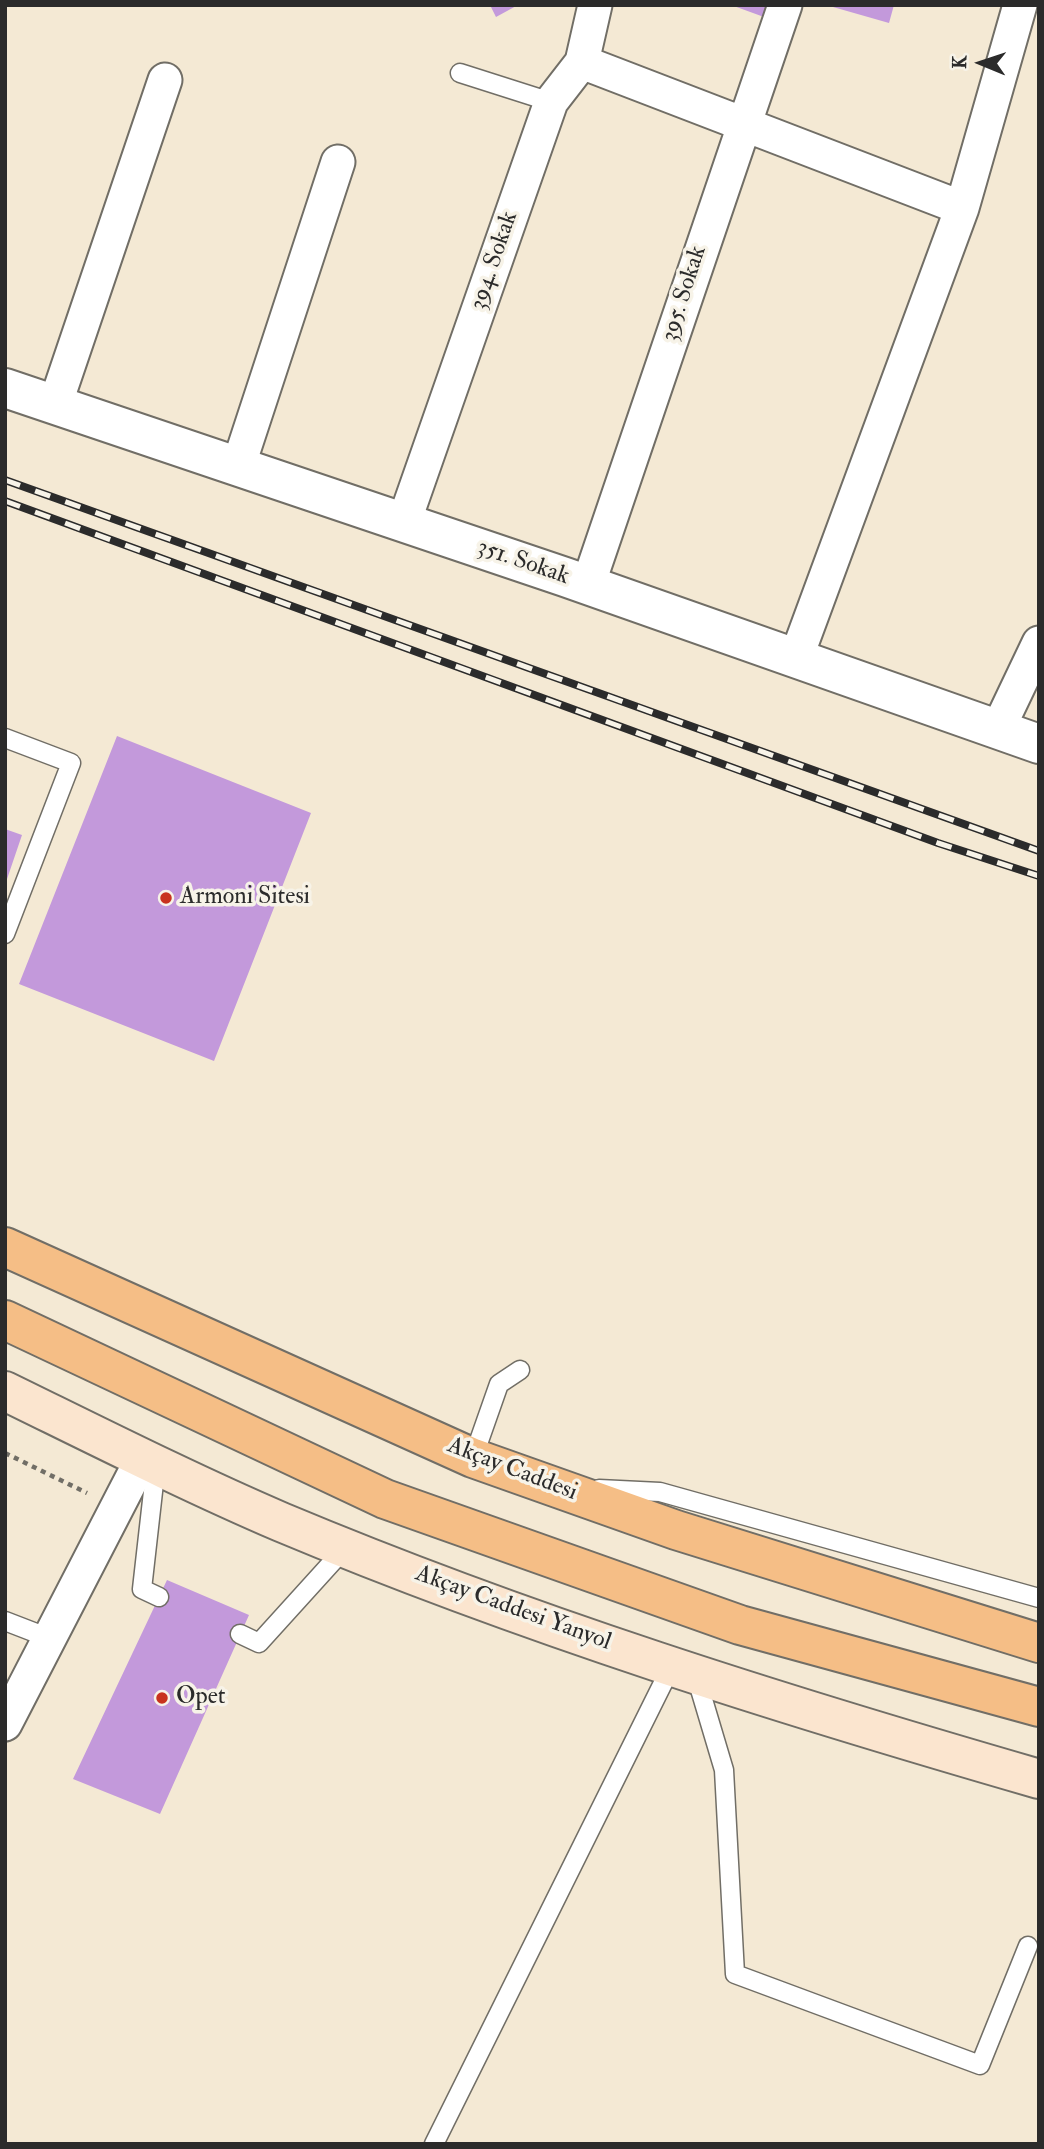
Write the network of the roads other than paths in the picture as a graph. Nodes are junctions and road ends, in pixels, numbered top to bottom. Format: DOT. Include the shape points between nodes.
graph roads {
  1 [pos="595,5"];
  2 [pos="785,5"];
  3 [pos="1020,5"];
  4 [pos="582,62"];
  5 [pos="460,73"];
  6 [pos="165,80"];
  7 [pos="551,102"];
  8 [pos="742,123"];
  9 [pos="338,162"];
  10 [pos="962,208"];
  11 [pos="5,388"];
  12 [pos="55,405"];
  13 [pos="237,467"];
  14 [pos="404,522"];
  15 [pos="588,584"];
  16 [pos="1039,643"];
  17 [pos="796,658"];
  18 [pos="998,729"];
  19 [pos="5,738"];
  20 [pos="1039,744"];
  21 [pos="5,934"];
  22 [pos="5,1247"];
  23 [pos="5,1320"];
  24 [pos="520,1370"];
  25 [pos="5,1391"];
  26 [pos="473,1458"];
  27 [pos="149,1462"];
  28 [pos="553,1487"];
  29 [pos="346,1547"];
  30 [pos="159,1597"];
  31 [pos="1039,1598"];
  32 [pos="5,1621"];
  33 [pos="240,1634"];
  34 [pos="49,1638"];
  35 [pos="1039,1643"];
  36 [pos="684,1669"];
  37 [pos="1039,1707"];
  38 [pos="5,1724"];
  39 [pos="1039,1779"];
  40 [pos="1028,1946"];
  41 [pos="433,2144"];
  1 -- 4 [label="street, 394. Sokak"];
  2 -- 8 [label="street, 395. Sokak"];
  3 -- 10 [label="street"];
  4 -- 7 [label="street, 394. Sokak"];
  4 -- 8 [label="street"];
  5 -- 7 [label="lane"];
  6 -- 12 [label="street"];
  7 -- 14 [label="street, 394. Sokak"];
  8 -- 10 [label="street"];
  8 -- 15 [label="street, 395. Sokak"];
  9 -- 13 [label="street"];
  10 -- 17 [label="street"];
  11 -- 12 [label="street, 351. Sokak"];
  12 -- 13 [label="street, 351. Sokak"];
  13 -- 14 [label="street, 351. Sokak"];
  14 -- 15 [label="street, 351. Sokak"];
  15 -- 17 [label="street, 351. Sokak"];
  16 -- 18 [label="street"];
  17 -- 18 [label="street, 351. Sokak"];
  18 -- 20 [label="street, 351. Sokak"];
  19 -- 21 [label="lane" via="71,763"];
  22 -- 26 [label="highway, Akçay Caddesi"];
  23 -- 37 [label="highway" via="385,1499 740,1625"];
  24 -- 26 [label="lane" via="499,1384"];
  25 -- 27 [label="main road, Akçay Caddesi Yanyol"];
  26 -- 28 [label="highway, Akçay Caddesi"];
  27 -- 29 [label="main road, Akçay Caddesi Yanyol"];
  27 -- 30 [label="lane" via="142,1589"];
  27 -- 34 [label="street" via="117,1507"];
  28 -- 31 [label="lane" via="660,1492"];
  28 -- 35 [label="highway, Akçay Caddesi" via="862,1590"];
  29 -- 33 [label="lane" via="259,1643"];
  29 -- 36 [label="main road, Akçay Caddesi Yanyol" via="555,1627"];
  32 -- 34 [label="lane"];
  34 -- 38 [label="street"];
  36 -- 39 [label="main road, Akçay Caddesi Yanyol"];
  36 -- 40 [label="lane" via="724,1770 735,1974 980,2065"];
  36 -- 41 [label="lane"];
}
